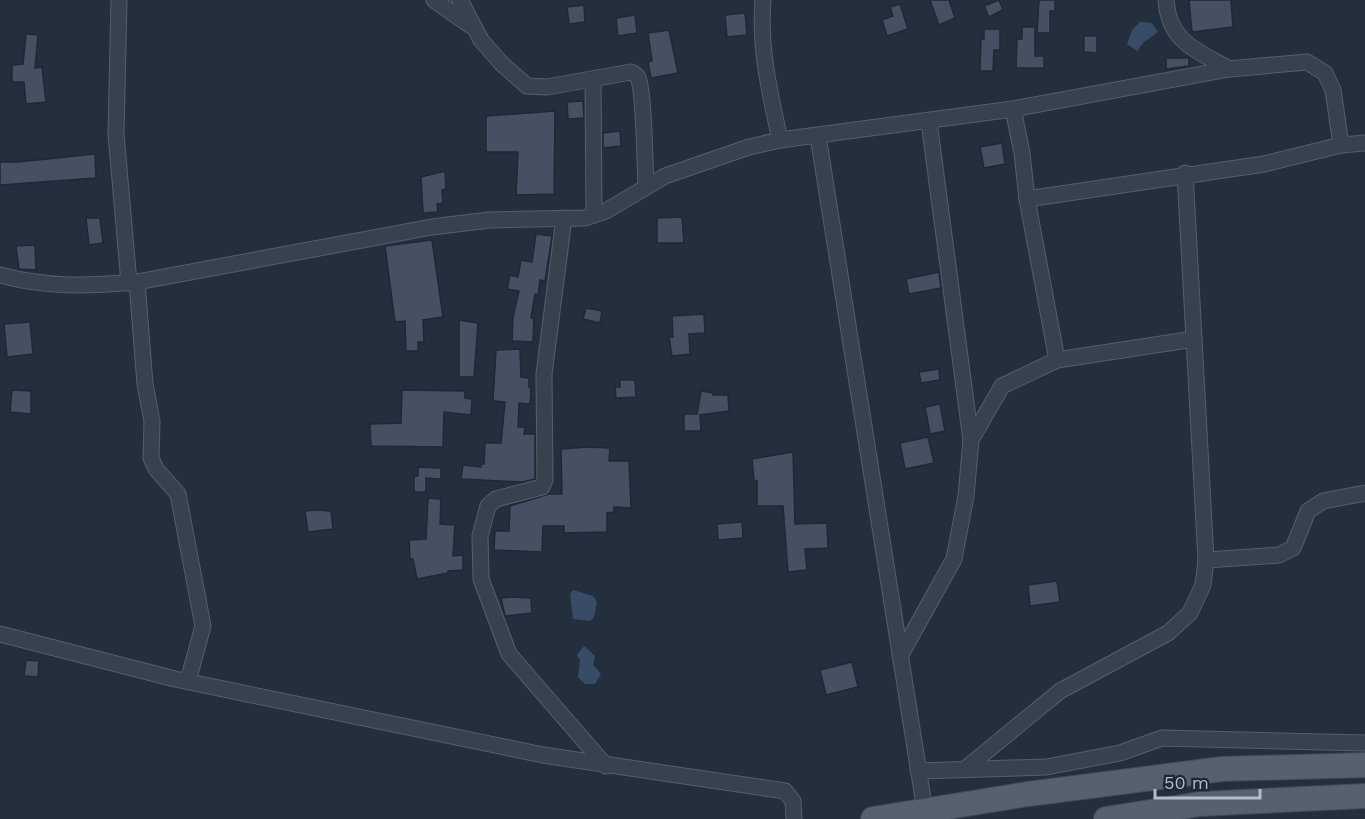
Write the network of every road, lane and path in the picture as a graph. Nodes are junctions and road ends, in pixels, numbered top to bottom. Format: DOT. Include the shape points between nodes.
graph roads {
  1 [pos="119,0"];
  2 [pos="434,0"];
  3 [pos="460,0"];
  4 [pos="763,0"];
  5 [pos="1166,0"];
  6 [pos="472,26"];
  7 [pos="1229,69"];
  8 [pos="593,79"];
  9 [pos="1013,109"];
  10 [pos="929,122"];
  11 [pos="818,136"];
  12 [pos="780,140"];
  13 [pos="1365,143"];
  14 [pos="1341,145"];
  15 [pos="1185,173"];
  16 [pos="646,187"];
  17 [pos="1028,199"];
  18 [pos="594,215"];
  19 [pos="564,218"];
  20 [pos="0,275"];
  21 [pos="133,282"];
  22 [pos="1194,339"];
  23 [pos="1057,360"];
  24 [pos="971,440"];
  25 [pos="1365,493"];
  26 [pos="1206,560"];
  27 [pos="0,634"];
  28 [pos="900,656"];
  29 [pos="188,681"];
  30 [pos="1365,743"];
  31 [pos="1365,765"];
  32 [pos="606,766"];
  33 [pos="965,769"];
  34 [pos="918,771"];
  35 [pos="1365,796"];
  36 [pos="925,811"];
  37 [pos="794,819"];
  38 [pos="873,819"];
  39 [pos="1106,819"];
  40 [pos="1112,819"];
  1 -- 21 [label="street" via="116,134"];
  2 -- 6 [label="street"];
  3 -- 6 [label="street"];
  4 -- 12 [label="street" via="760,28 764,66"];
  5 -- 7 [label="street" via="1172,28 1182,41"];
  6 -- 8 [label="street" via="502,64 527,86 547,87"];
  7 -- 9 [label="street"];
  7 -- 14 [label="street" via="1307,62 1325,73 1333,90"];
  8 -- 16 [label="street" via="631,72 639,80"];
  8 -- 18 [label="street"];
  9 -- 10 [label="street"];
  9 -- 17 [label="street"];
  10 -- 11 [label="street"];
  10 -- 24 [label="street"];
  11 -- 12 [label="street"];
  11 -- 28 [label="street"];
  12 -- 16 [label="street" via="686,169"];
  13 -- 14 [label="street"];
  14 -- 15 [label="street" via="1264,164"];
  15 -- 17 [label="street"];
  15 -- 22 [label="street"];
  16 -- 18 [label="street"];
  17 -- 23 [label="street"];
  18 -- 19 [label="street"];
  19 -- 21 [label="street" via="489,220 432,227"];
  19 -- 32 [label="street" via="544,374 545,480 542,487 496,499 489,506 479,557 481,579 509,654"];
  20 -- 21 [label="street" via="35,284 93,286"];
  21 -- 29 [label="street" via="152,421 151,458 178,494 203,626"];
  22 -- 23 [label="street"];
  22 -- 26 [label="street"];
  23 -- 24 [label="street" via="1002,386"];
  24 -- 28 [label="street" via="954,559"];
  25 -- 26 [label="street" via="1323,501 1308,511 1293,548 1280,555"];
  26 -- 33 [label="street" via="1203,585 1190,613 1168,633 1060,691"];
  27 -- 29 [label="street"];
  28 -- 34 [label="street"];
  29 -- 32 [label="street"];
  30 -- 33 [label="street" via="1162,738 1120,753 1046,767"];
  31 -- 36 [label="main road" via="1222,769"];
  32 -- 37 [label="street" via="785,791 793,801"];
  33 -- 34 [label="street"];
  34 -- 36 [label="street"];
  35 -- 40 [label="main road" via="1200,804"];
  36 -- 38 [label="main road"];
  39 -- 40 [label="main road"];
}
